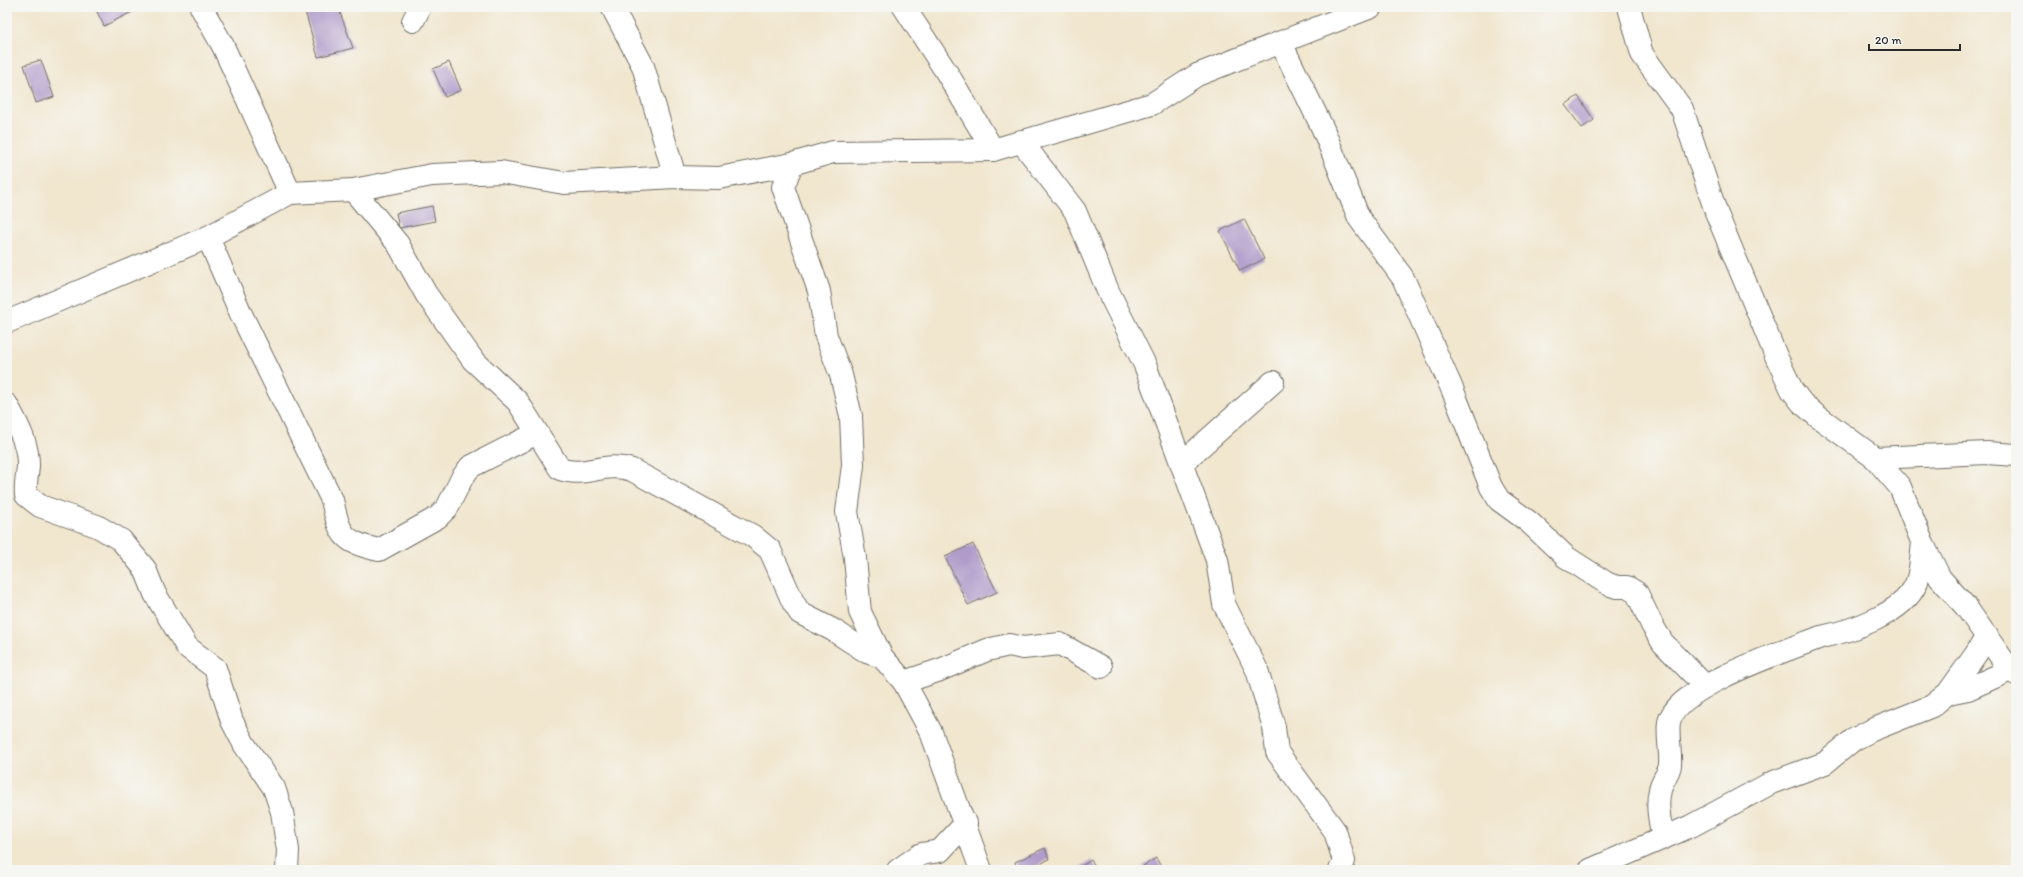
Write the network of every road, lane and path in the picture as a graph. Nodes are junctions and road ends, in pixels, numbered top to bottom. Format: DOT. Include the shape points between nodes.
graph roads {
  1 [pos="201,7"];
  2 [pos="612,7"];
  3 [pos="904,7"];
  4 [pos="1630,7"];
  5 [pos="1361,9"];
  6 [pos="1281,43"];
  7 [pos="1021,141"];
  8 [pos="993,150"];
  9 [pos="792,164"];
  10 [pos="764,170"];
  11 [pos="675,177"];
  12 [pos="783,187"];
  13 [pos="353,190"];
  14 [pos="290,193"];
  15 [pos="208,237"];
  16 [pos="7,322"];
  17 [pos="1273,382"];
  18 [pos="7,405"];
  19 [pos="537,433"];
  20 [pos="2016,455"];
  21 [pos="1875,458"];
  22 [pos="1182,463"];
  23 [pos="1923,544"];
  24 [pos="1987,636"];
  25 [pos="882,657"];
  26 [pos="1101,667"];
  27 [pos="2013,672"];
  28 [pos="904,682"];
  29 [pos="1704,686"];
  30 [pos="1948,693"];
  31 [pos="966,823"];
  32 [pos="1663,838"];
  33 [pos="287,870"];
  34 [pos="898,870"];
  35 [pos="981,870"];
  36 [pos="1340,870"];
  37 [pos="1590,870"];
  1 -- 14 [label="street" via="223,46"];
  2 -- 11 [label="street" via="643,66"];
  3 -- 8 [label="street"];
  4 -- 21 [label="street" via="1642,54 1682,109 1716,212 1792,390 1817,416"];
  5 -- 6 [label="street"];
  6 -- 7 [label="street" via="1197,75 1152,104"];
  6 -- 29 [label="street" via="1323,129 1359,218 1403,278 1453,391 1488,480 1499,500 1529,522 1566,557 1608,584 1627,587 1637,593 1663,643"];
  7 -- 8 [label="street"];
  7 -- 22 [label="street" via="1075,211 1108,291 1144,365"];
  8 -- 9 [label="street" via="833,152"];
  9 -- 10 [label="street"];
  9 -- 12 [label="street"];
  10 -- 11 [label="street" via="719,178"];
  10 -- 12 [label="street"];
  11 -- 13 [label="street" via="564,183 493,172 432,175"];
  12 -- 25 [label="street" via="819,291 826,336 841,375 852,416 853,465 847,512 860,612"];
  13 -- 14 [label="street"];
  13 -- 19 [label="street" via="398,244 426,294 473,360 518,402"];
  14 -- 15 [label="street"];
  15 -- 16 [label="street"];
  15 -- 19 [label="street" via="241,314 332,500 338,527 349,540 379,550 438,517 447,508 470,467"];
  17 -- 22 [label="street"];
  18 -- 33 [label="street" via="23,435 28,465 26,495 40,506 97,526 121,540 145,569 155,594 186,647 215,668 232,721 244,744 274,788 282,812 288,850"];
  19 -- 25 [label="street" via="560,469 571,473 610,466 632,470 753,536 770,550 792,602 800,614 833,630 868,652"];
  20 -- 21 [label="street" via="1987,453"];
  21 -- 23 [label="street" via="1900,487"];
  22 -- 36 [label="street" via="1217,560 1224,604 1257,670 1274,727 1277,752 1335,831 1344,861"];
  23 -- 24 [label="street" via="1940,578"];
  23 -- 29 [label="street" via="1916,583 1909,596 1895,607 1862,624 1822,637"];
  24 -- 27 [label="street"];
  24 -- 30 [label="street"];
  25 -- 28 [label="street"];
  26 -- 28 [label="street" via="1060,644 1023,648 1009,645 987,650"];
  27 -- 30 [label="street" via="1968,689"];
  28 -- 31 [label="street" via="931,732"];
  29 -- 32 [label="street" via="1686,698 1674,711 1669,723 1670,765 1660,788 1658,814"];
  30 -- 32 [label="street" via="1932,706 1853,740 1825,763 1771,782 1691,826"];
  31 -- 34 [label="street" via="940,851 921,854"];
  31 -- 35 [label="street"];
  32 -- 37 [label="street"];
}
